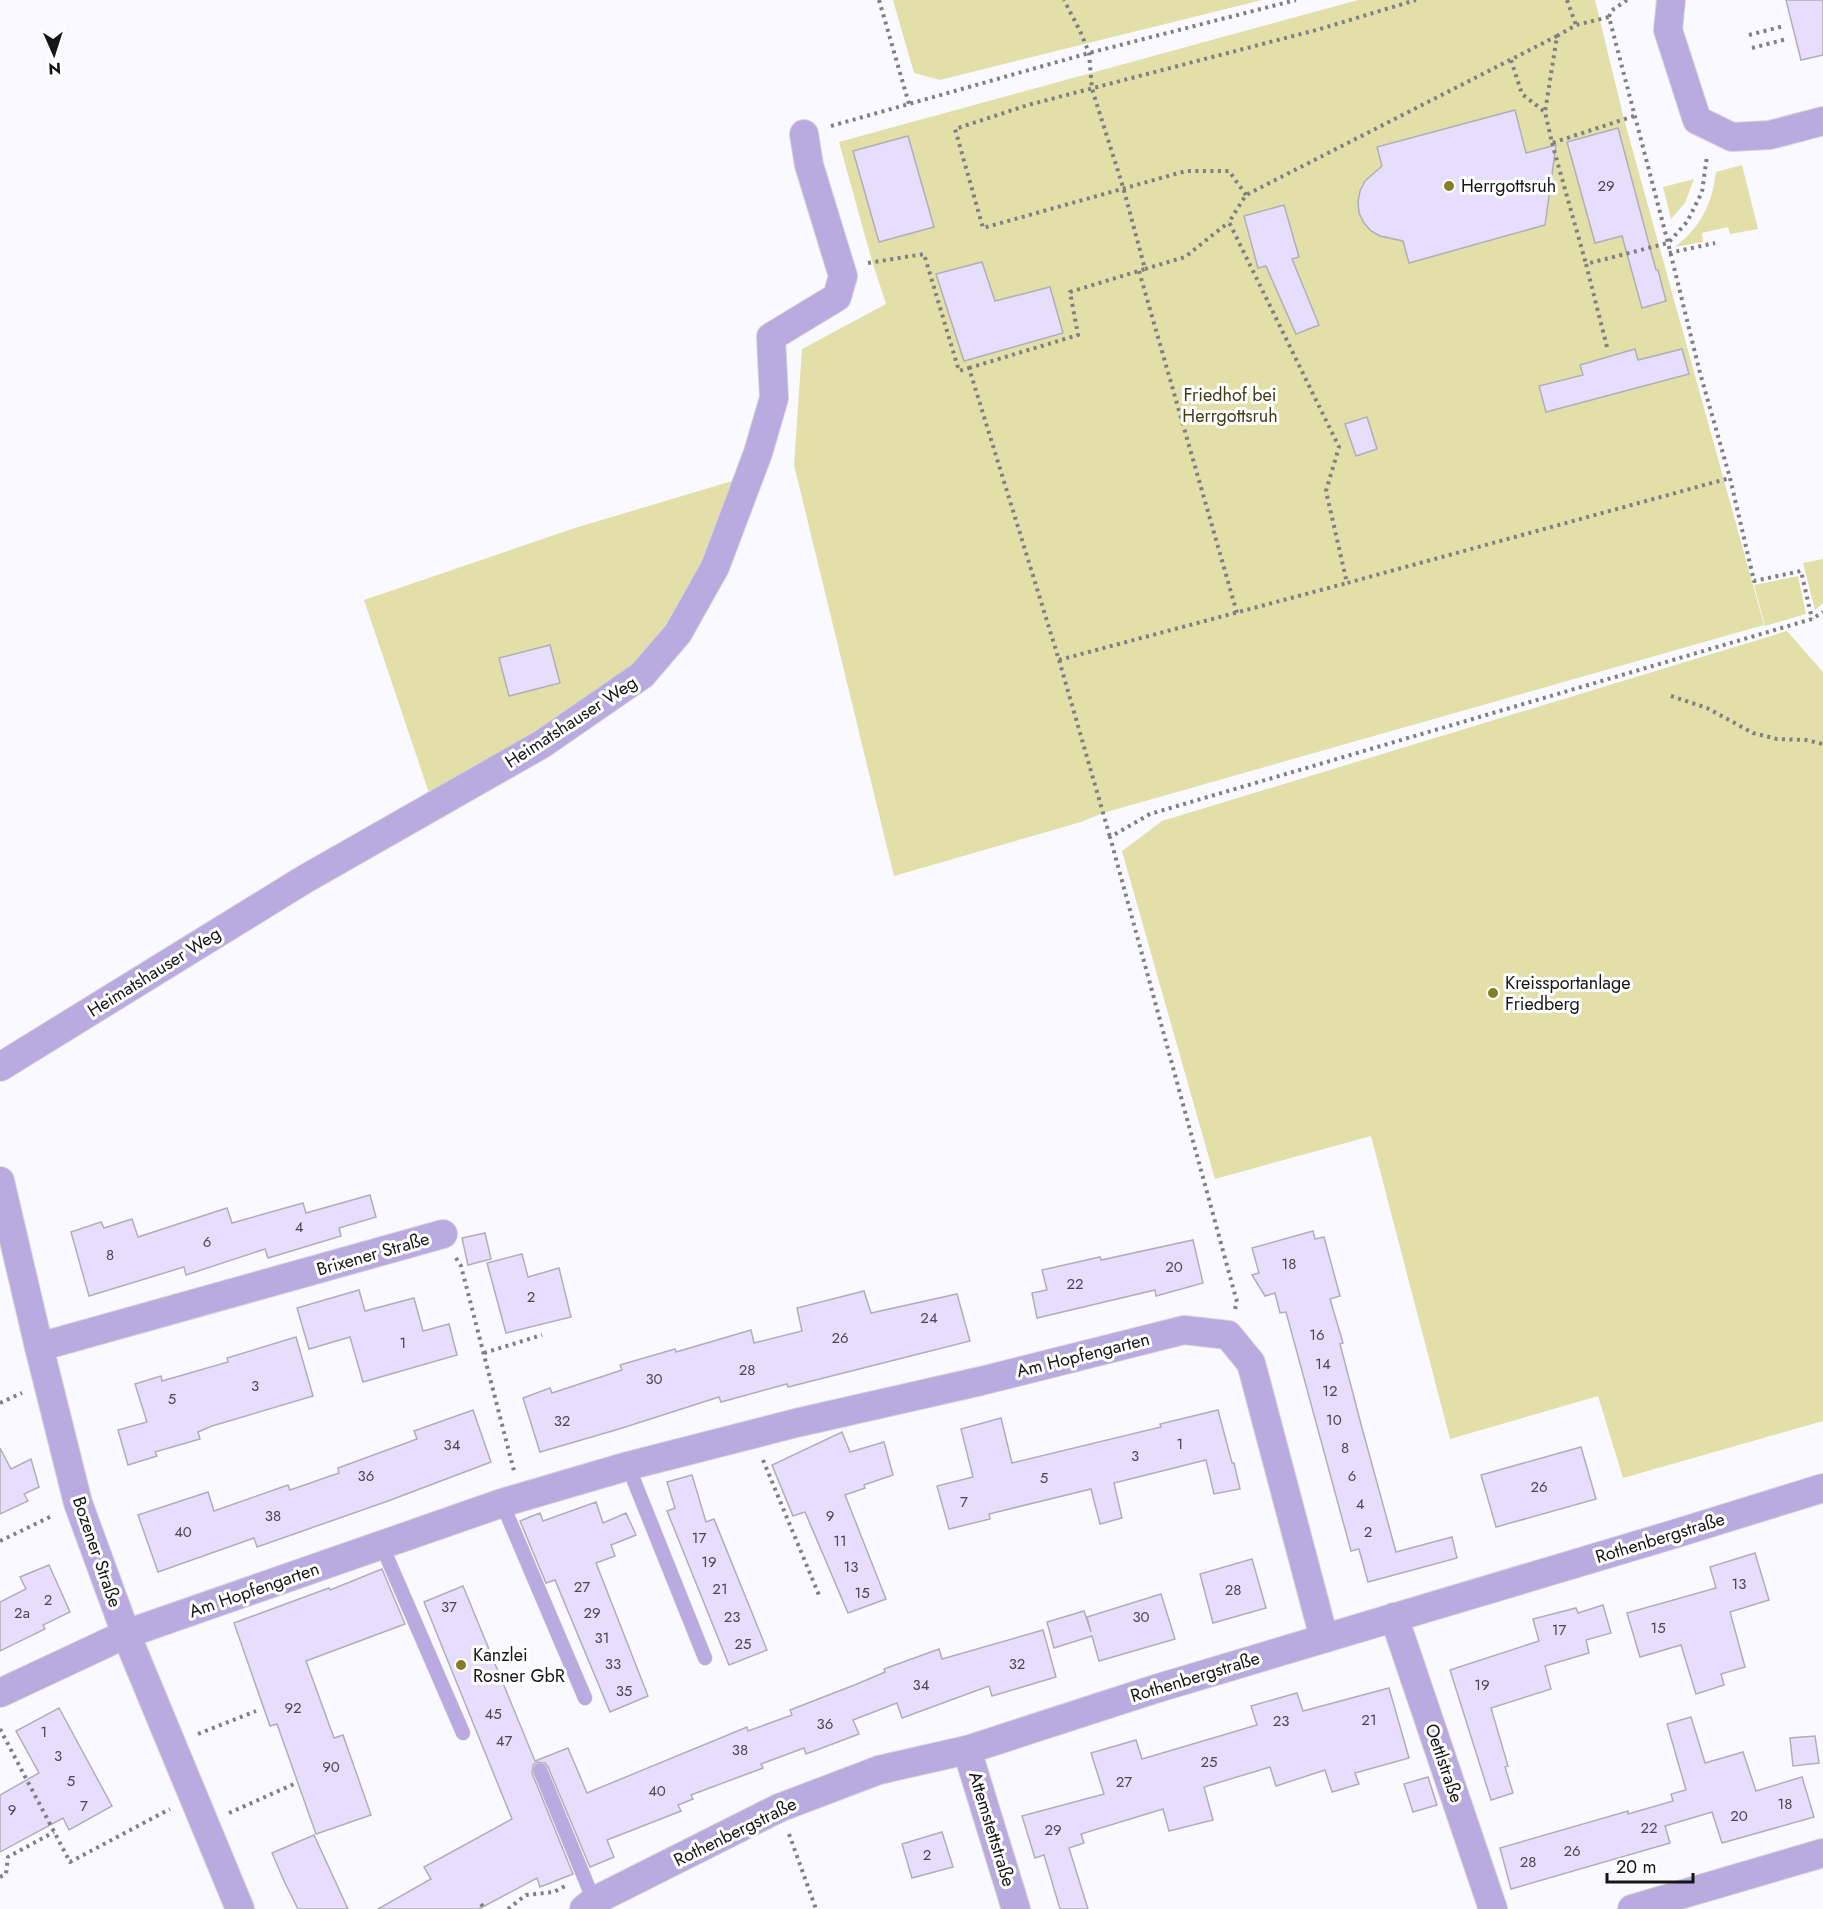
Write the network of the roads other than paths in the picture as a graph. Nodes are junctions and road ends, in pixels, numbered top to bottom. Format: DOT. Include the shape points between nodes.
graph roads {
  1 [pos="1671,0"];
  2 [pos="1823,121"];
  3 [pos="804,134"];
  4 [pos="0,1067"];
  5 [pos="0,1181"];
  6 [pos="442,1234"];
  7 [pos="39,1347"];
  8 [pos="628,1466"];
  9 [pos="1823,1488"];
  10 [pos="512,1500"];
  11 [pos="382,1546"];
  12 [pos="1394,1617"];
  13 [pos="126,1634"];
  14 [pos="1324,1638"];
  15 [pos="705,1658"];
  16 [pos="0,1693"];
  17 [pos="585,1698"];
  18 [pos="463,1733"];
  19 [pos="967,1750"];
  20 [pos="540,1770"];
  21 [pos="1823,1853"];
  22 [pos="1683,1902"];
  23 [pos="589,1905"];
  24 [pos="240,1909"];
  25 [pos="1016,1909"];
  26 [pos="1493,1909"];
  27 [pos="1632,1909"];
  1 -- 2 [label="street" via="1668,30 1697,120 1732,137 1770,135"];
  3 -- 4 [label="street, Heimatshauser Weg" via="809,165 843,276 837,297 771,337 774,398 758,453 715,567 678,633 642,675 542,744 305,879"];
  5 -- 7 [label="street, Bozener Straße"];
  6 -- 7 [label="street, Brixener Straße"];
  7 -- 13 [label="street, Bozener Straße" via="78,1503"];
  8 -- 10 [label="street, Am Hopfengarten"];
  8 -- 14 [label="street, Am Hopfengarten" via="1184,1330 1228,1335 1251,1363"];
  8 -- 15 [label="lane"];
  9 -- 12 [label="street, Rothenbergstraße"];
  10 -- 11 [label="street, Am Hopfengarten"];
  10 -- 17 [label="lane"];
  11 -- 13 [label="street, Am Hopfengarten"];
  11 -- 18 [label="lane"];
  12 -- 14 [label="street, Rothenbergstraße"];
  12 -- 26 [label="street, Oettlstraße"];
  13 -- 16 [label="street, Am Hopfengarten"];
  13 -- 24 [label="street, Bozener Straße"];
  14 -- 19 [label="street, Rothenbergstraße"];
  19 -- 23 [label="street, Rothenbergstraße" via="879,1770 779,1808"];
  19 -- 25 [label="street, Attemstettstraße"];
  20 -- 23 [label="lane" via="584,1875"];
  21 -- 22 [label="street"];
  22 -- 27 [label="street"];
}
